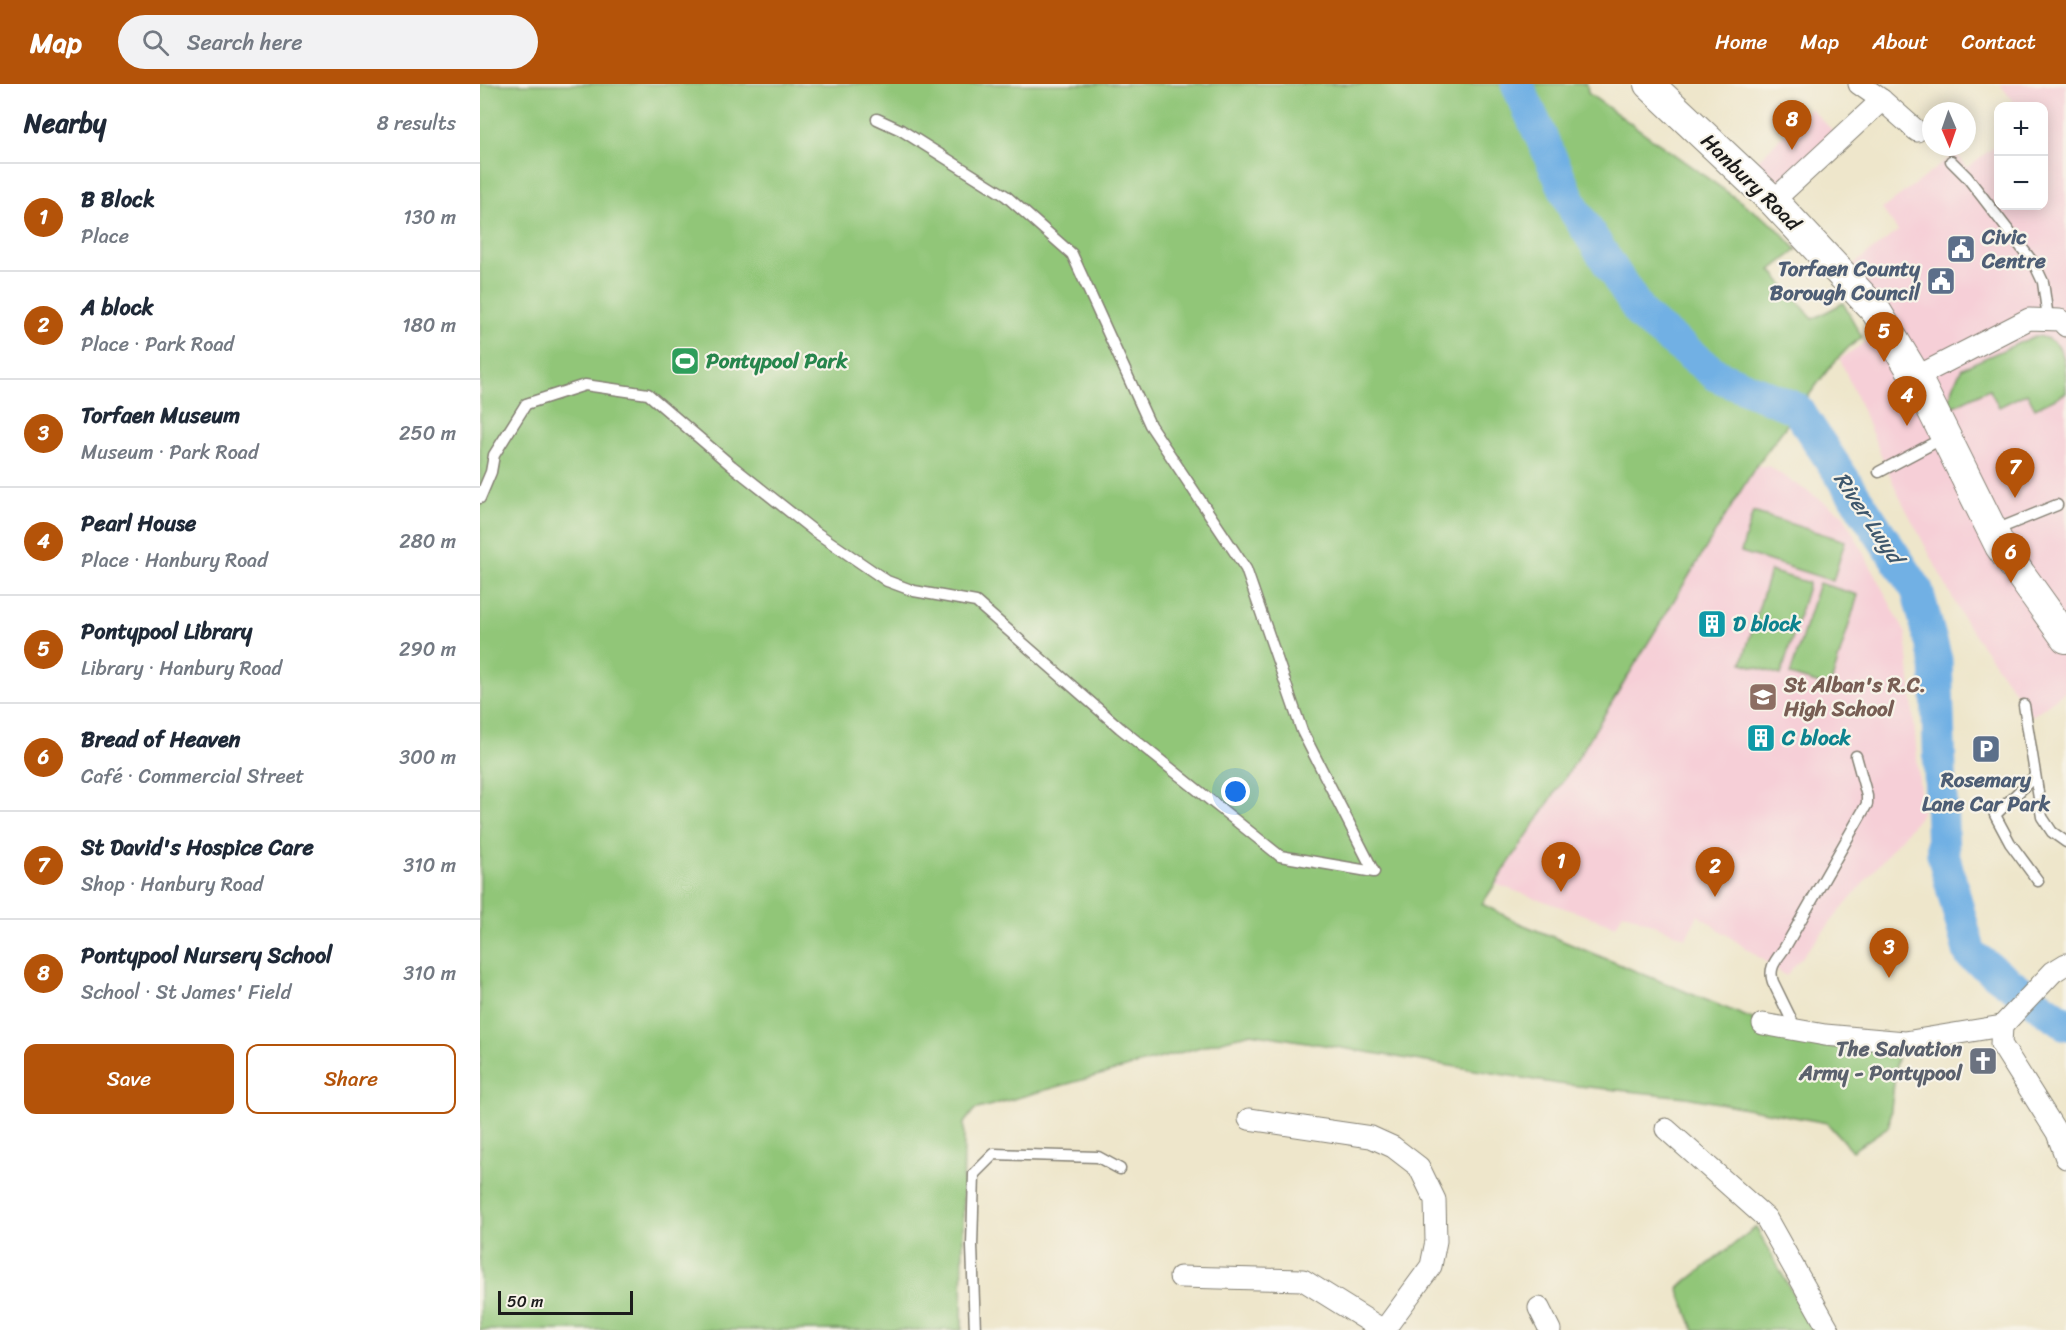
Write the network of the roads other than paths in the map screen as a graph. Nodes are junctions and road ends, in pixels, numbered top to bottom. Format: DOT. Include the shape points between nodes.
graph roads {
  1 [pos="1649,84"];
  2 [pos="1859,84"];
  3 [pos="1882,100"];
  4 [pos="877,120"];
  5 [pos="1917,131"];
  6 [pos="1951,161"];
  7 [pos="1773,201"];
  8 [pos="2057,322"];
  9 [pos="1916,377"];
  10 [pos="1945,437"];
  11 [pos="1879,471"];
  12 [pos="480,498"];
  13 [pos="2057,505"];
  14 [pos="1993,531"];
  15 [pos="2066,636"];
  16 [pos="2024,705"];
  17 [pos="1856,756"];
  18 [pos="2034,777"];
  19 [pos="2066,842"];
  20 [pos="2038,881"];
  21 [pos="2060,968"];
  22 [pos="2006,1022"];
  23 [pos="1763,1024"];
  24 [pos="1796,1029"];
  25 [pos="1249,1119"];
  26 [pos="1666,1129"];
  27 [pos="2066,1158"];
  28 [pos="1120,1169"];
  29 [pos="1180,1277"];
  30 [pos="1539,1308"];
  31 [pos="975,1330"];
  32 [pos="1383,1330"];
  33 [pos="1550,1330"];
  34 [pos="1829,1330"];
  1 -- 7 [label="street, Hanbury Road"];
  2 -- 3 [label="street"];
  3 -- 5 [label="street"];
  3 -- 7 [label="street"];
  4 -- 12 [label="lane" via="901,130 1006,196 1072,254 1150,425 1246,569 1302,730 1374,872 1280,856 1120,728 976,602 914,591 887,581 814,531 648,394 585,385 526,404 494,455"];
  6 -- 8 [label="lane" via="2036,265"];
  7 -- 9 [label="street, Hanbury Road" via="1876,311"];
  8 -- 9 [label="street" via="2028,319"];
  9 -- 10 [label="street, Hanbury Road"];
  10 -- 11 [label="lane"];
  10 -- 14 [label="street, Hanbury Road"];
  13 -- 14 [label="lane"];
  14 -- 15 [label="street, Hanbury Road"];
  16 -- 18 [label="lane"];
  17 -- 24 [label="lane" via="1867,804 1770,975"];
  18 -- 19 [label="lane" via="2042,817 2052,832"];
  18 -- 20 [label="lane" via="1995,815"];
  21 -- 22 [label="street"];
  22 -- 24 [label="street" via="1905,1042"];
  22 -- 27 [label="street" via="2001,1044 2057,1133"];
  23 -- 24 [label="street"];
  25 -- 32 [label="street" via="1371,1137 1393,1147 1419,1167 1435,1200 1436,1240 1431,1266"];
  26 -- 34 [label="street" via="1766,1218"];
  28 -- 31 [label="lane" via="1098,1157 994,1154 974,1174"];
  29 -- 32 [label="street" via="1303,1280"];
  30 -- 33 [label="street"];
}
